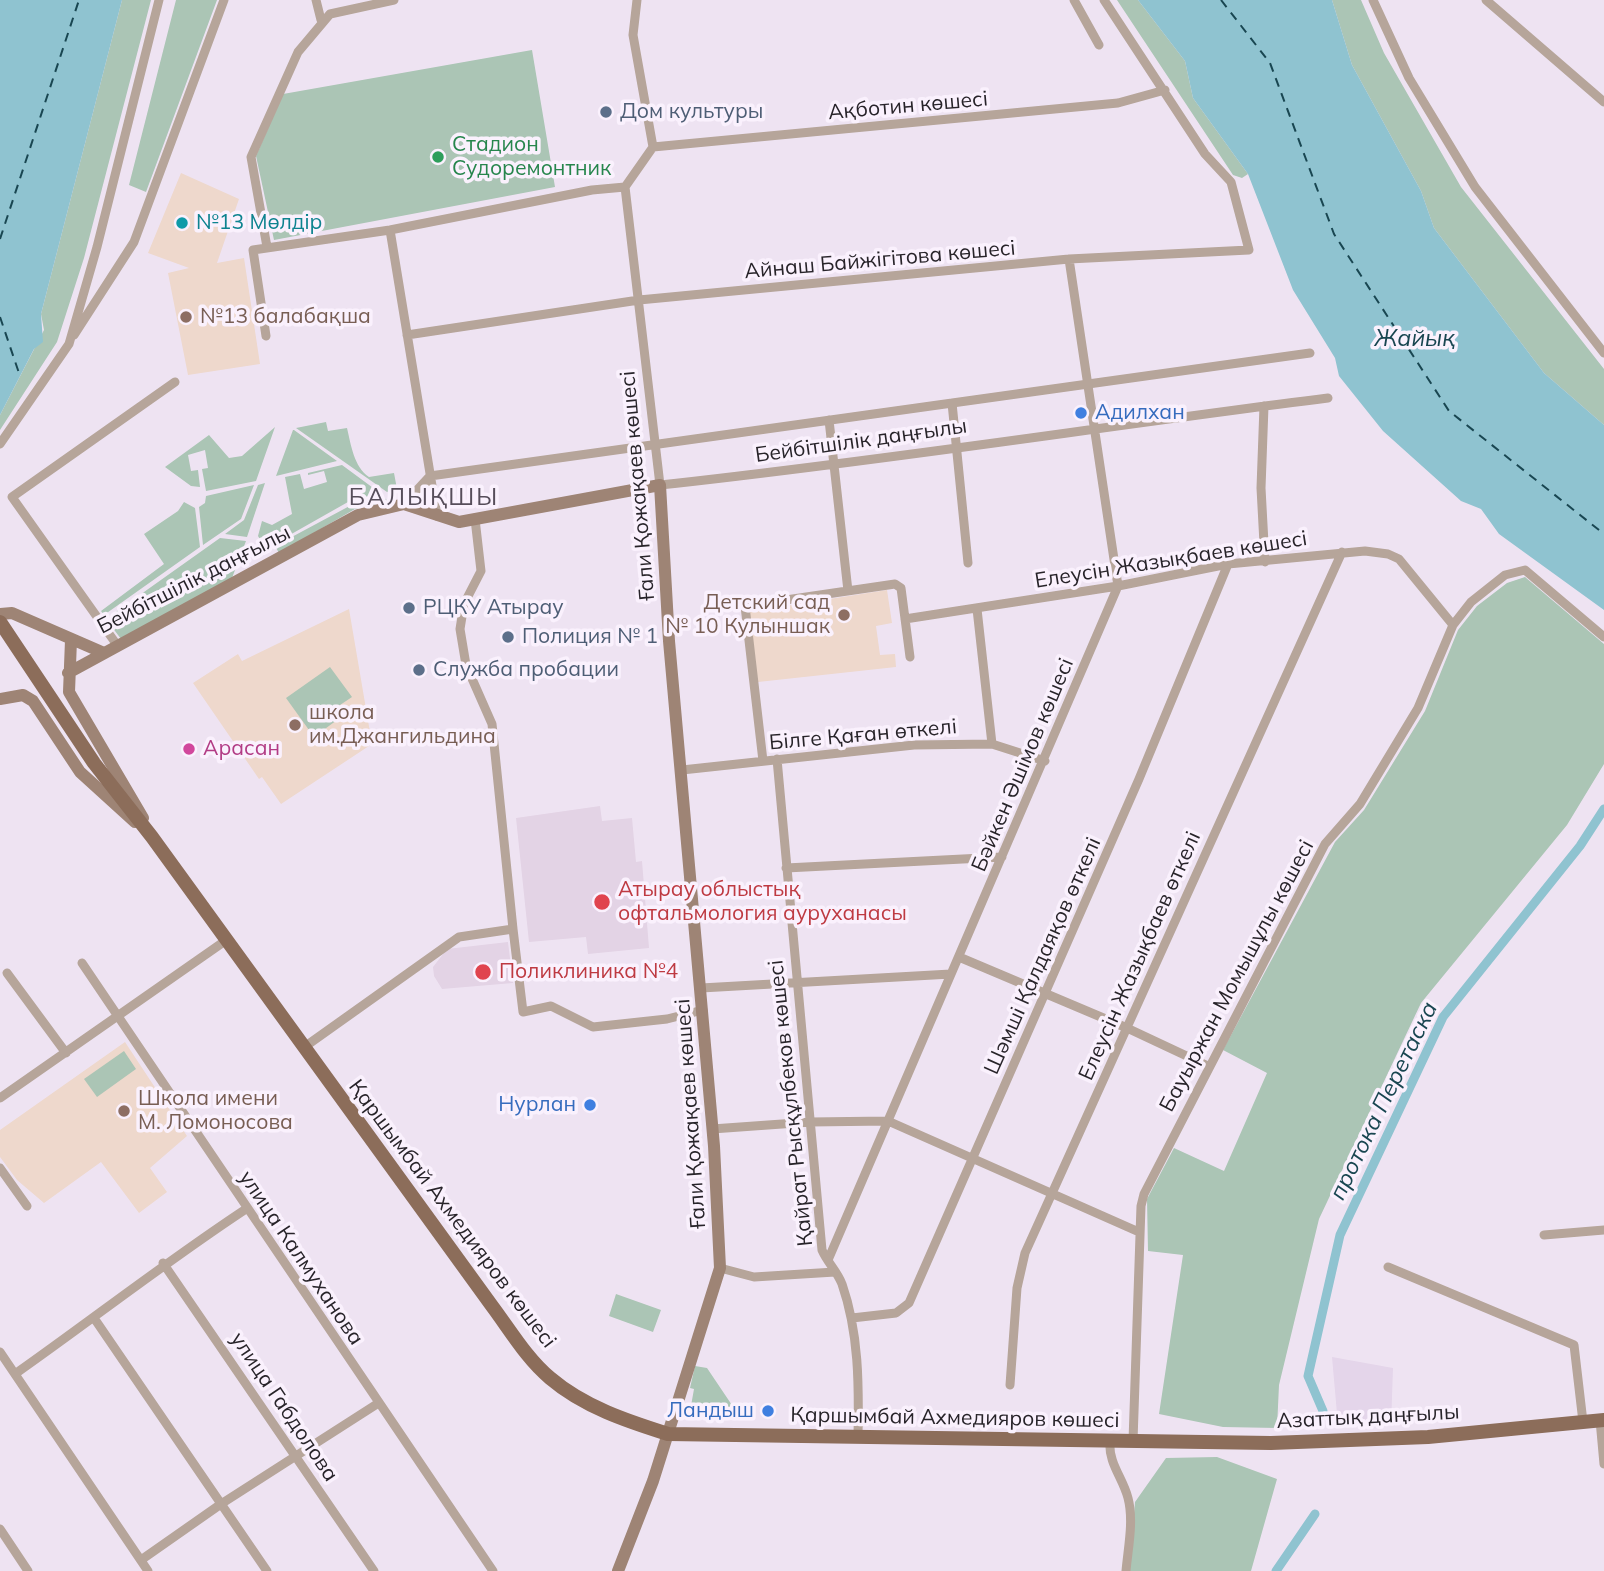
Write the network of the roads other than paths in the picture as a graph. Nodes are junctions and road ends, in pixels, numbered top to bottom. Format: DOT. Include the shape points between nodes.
graph roads {
  1 [pos="159,0"];
  2 [pos="224,0"];
  3 [pos="316,0"];
  4 [pos="394,0"];
  5 [pos="637,0"];
  6 [pos="1074,0"];
  7 [pos="1104,0"];
  8 [pos="1373,0"];
  9 [pos="1486,0"];
  10 [pos="321,20"];
  11 [pos="1099,45"];
  12 [pos="1165,90"];
  13 [pos="1604,102"];
  14 [pos="653,147"];
  15 [pos="625,187"];
  16 [pos="390,230"];
  17 [pos="267,247"];
  18 [pos="1069,259"];
  19 [pos="639,300"];
  20 [pos="407,335"];
  21 [pos="266,336"];
  22 [pos="69,344"];
  23 [pos="1310,352"];
  24 [pos="1604,353"];
  25 [pos="175,382"];
  26 [pos="1087,384"];
  27 [pos="1328,398"];
  28 [pos="952,403"];
  29 [pos="1264,406"];
  30 [pos="829,420"];
  31 [pos="1095,427"];
  32 [pos="0,444"];
  33 [pos="657,444"];
  34 [pos="958,447"];
  35 [pos="834,466"];
  36 [pos="430,476"];
  37 [pos="660,485"];
  38 [pos="404,505"];
  39 [pos="438,516"];
  40 [pos="475,519"];
  41 [pos="1342,552"];
  42 [pos="1265,562"];
  43 [pos="968,563"];
  44 [pos="1228,564"];
  45 [pos="1118,586"];
  46 [pos="848,591"];
  47 [pos="976,609"];
  48 [pos="0,614"];
  49 [pos="905,620"];
  50 [pos="0,622"];
  51 [pos="1453,625"];
  52 [pos="1604,637"];
  53 [pos="71,640"];
  54 [pos="117,645"];
  55 [pos="104,653"];
  56 [pos="910,657"];
  57 [pos="68,673"];
  58 [pos="0,699"];
  59 [pos="992,744"];
  60 [pos="777,759"];
  61 [pos="763,761"];
  62 [pos="1045,761"];
  63 [pos="682,770"];
  64 [pos="152,837"];
  65 [pos="1002,857"];
  66 [pos="786,868"];
  67 [pos="513,929"];
  68 [pos="226,941"];
  69 [pos="959,957"];
  70 [pos="82,963"];
  71 [pos="7,973"];
  72 [pos="951,974"];
  73 [pos="796,981"];
  74 [pos="701,988"];
  75 [pos="1046,994"];
  76 [pos="703,1010"];
  77 [pos="118,1017"];
  78 [pos="1127,1028"];
  79 [pos="303,1048"];
  80 [pos="66,1053"];
  81 [pos="1208,1066"];
  82 [pos="0,1098"];
  83 [pos="888,1121"];
  84 [pos="810,1122"];
  85 [pos="712,1129"];
  86 [pos="972,1159"];
  87 [pos="0,1168"];
  88 [pos="1051,1194"];
  89 [pos="27,1206"];
  90 [pos="246,1209"];
  91 [pos="1604,1230"];
  92 [pos="1139,1232"];
  93 [pos="1544,1235"];
  94 [pos="828,1260"];
  95 [pos="163,1263"];
  96 [pos="1388,1267"];
  97 [pos="720,1268"];
  98 [pos="835,1272"];
  99 [pos="94,1318"];
  100 [pos="852,1318"];
  101 [pos="0,1352"];
  102 [pos="15,1374"];
  103 [pos="1010,1385"];
  104 [pos="377,1404"];
  105 [pos="1602,1420"];
  106 [pos="1583,1422"];
  107 [pos="668,1434"];
  108 [pos="858,1437"];
  109 [pos="1110,1441"];
  110 [pos="1133,1441"];
  111 [pos="296,1455"];
  112 [pos="1604,1464"];
  113 [pos="221,1504"];
  114 [pos="0,1529"];
  115 [pos="141,1560"];
  116 [pos="28,1571"];
  117 [pos="148,1571"];
  118 [pos="267,1571"];
  119 [pos="374,1571"];
  120 [pos="493,1571"];
  121 [pos="618,1571"];
  122 [pos="1126,1571"];
  1 -- 22 [label="street"];
  2 -- 22 [label="street" via="134,242"];
  3 -- 10 [label="street"];
  4 -- 10 [label="street"];
  5 -- 14 [label="street" via="633,35"];
  6 -- 11 [label="street"];
  7 -- 12 [label="street"];
  8 -- 24 [label="street" via="1409,78 1475,187"];
  9 -- 13 [label="street"];
  10 -- 17 [label="street" via="298,52 251,157"];
  12 -- 14 [label="street, Ақботин көшесі" via="1118,103"];
  12 -- 18 [label="street, Айнаш Байжігітова көшесі" via="1205,154 1231,183 1249,250"];
  14 -- 15 [label="street"];
  15 -- 16 [label="street"];
  15 -- 19 [label="street, Ғали Қожақаев көшесі"];
  16 -- 17 [label="street"];
  16 -- 20 [label="street"];
  17 -- 21 [label="street" via="253,250"];
  18 -- 19 [label="street, Айнаш Байжігітова көшесі"];
  18 -- 26 [label="street"];
  19 -- 20 [label="street, Айнаш Байжігітова көшесі"];
  19 -- 33 [label="street, Ғали Қожақаев көшесі"];
  20 -- 36 [label="street"];
  22 -- 32 [label="street"];
  23 -- 26 [label="street, Бейбітшілік даңғылы"];
  25 -- 54 [label="street" via="12,496"];
  26 -- 28 [label="street, Бейбітшілік даңғылы"];
  26 -- 31 [label="street"];
  27 -- 29 [label="street, Бейбітшілік даңғылы"];
  28 -- 30 [label="street, Бейбітшілік даңғылы"];
  28 -- 34 [label="street"];
  29 -- 31 [label="street, Бейбітшілік даңғылы"];
  29 -- 42 [label="street" via="1261,488"];
  30 -- 33 [label="street, Бейбітшілік даңғылы"];
  30 -- 35 [label="street"];
  31 -- 34 [label="street, Бейбітшілік даңғылы"];
  31 -- 45 [label="street"];
  33 -- 36 [label="street, Бейбітшілік даңғылы"];
  33 -- 37 [label="street, Ғали Қожақаев көшесі"];
  34 -- 35 [label="street, Бейбітшілік даңғылы"];
  34 -- 43 [label="street"];
  35 -- 37 [label="street, Бейбітшілік даңғылы"];
  35 -- 46 [label="street"];
  36 -- 38 [label="street"];
  36 -- 39 [label="street"];
  37 -- 40 [label="street, Бейбітшілік даңғылы"];
  37 -- 63 [label="street, Ғали Қожақаев көшесі"];
  38 -- 39 [label="street, Бейбітшілік даңғылы"];
  38 -- 54 [label="street, Бейбітшілік даңғылы" via="358,515"];
  39 -- 40 [label="street, Бейбітшілік даңғылы" via="459,522"];
  40 -- 67 [label="street" via="481,571 464,604 460,629 466,665 492,724"];
  41 -- 42 [label="street, Елеусін Жазықбаев көшесі"];
  41 -- 51 [label="street, Елеусін Жазықбаев көшесі" via="1377,552 1399,559"];
  41 -- 78 [label="street, Елеусін Жазықбаев өткелі"];
  42 -- 44 [label="street, Елеусін Жазықбаев көшесі"];
  44 -- 45 [label="street, Елеусін Жазықбаев көшесі"];
  44 -- 75 [label="street, Шәмші Қалдаяқов өткелі"];
  45 -- 47 [label="street, Елеусін Жазықбаев көшесі"];
  45 -- 62 [label="street, Бәйкен Әшімов көшесі"];
  46 -- 49 [label="street" via="898,585"];
  46 -- 61 [label="street" via="745,606"];
  47 -- 49 [label="street, Елеусін Жазықбаев көшесі"];
  47 -- 59 [label="street"];
  48 -- 53 [label="street, Бейбітшілік даңғылы" via="12,613"];
  49 -- 56 [label="street"];
  50 -- 64 [label="main road, Қаршымбай Ахмедияров көшесі" via="93,763"];
  51 -- 52 [label="street, Бауыржан Момышұлы көшесі" via="1471,602 1505,575 1525,570"];
  51 -- 81 [label="street, Бауыржан Момышұлы көшесі" via="1418,708 1360,804 1325,844"];
  53 -- 55 [label="street, Бейбітшілік даңғылы"];
  53 -- 57 [label="street"];
  54 -- 55 [label="street, Бейбітшілік даңғылы"];
  55 -- 57 [label="street"];
  57 -- 64 [label="street" via="69,692"];
  58 -- 64 [label="street" via="23,695 33,701 80,772"];
  59 -- 60 [label="street, Білге Қаған өткелі" via="914,745"];
  59 -- 62 [label="street, Білге Қаған өткелі"];
  60 -- 61 [label="street, Білге Қаған өткелі"];
  60 -- 66 [label="street, Қайрат Рысқұлбеков көшесі"];
  61 -- 63 [label="street, Білге Қаған өткелі"];
  62 -- 65 [label="street, Бәйкен Әшімов көшесі"];
  63 -- 74 [label="street, Ғали Қожақаев көшесі"];
  64 -- 68 [label="main road, Қаршымбай Ахмедияров көшесі"];
  65 -- 66 [label="street"];
  65 -- 69 [label="street, Бәйкен Әшімов көшесі"];
  66 -- 73 [label="street, Қайрат Рысқұлбеков көшесі"];
  67 -- 76 [label="street" via="523,1012 551,1006 593,1027"];
  67 -- 79 [label="street" via="459,937"];
  68 -- 77 [label="street"];
  68 -- 79 [label="main road, Қаршымбай Ахмедияров көшесі"];
  69 -- 72 [label="street, Бәйкен Әшімов көшесі"];
  69 -- 75 [label="street"];
  70 -- 77 [label="street, улица Калмуханова"];
  71 -- 80 [label="street"];
  72 -- 73 [label="street"];
  72 -- 83 [label="street, Бәйкен Әшімов көшесі"];
  73 -- 74 [label="street"];
  73 -- 84 [label="street, Қайрат Рысқұлбеков көшесі"];
  74 -- 76 [label="street, Ғали Қожақаев көшесі"];
  75 -- 78 [label="street"];
  75 -- 86 [label="street, Шәмші Қалдаяқов өткелі"];
  76 -- 85 [label="street, Ғали Қожақаев көшесі"];
  77 -- 80 [label="street"];
  77 -- 90 [label="street, улица Калмуханова"];
  78 -- 81 [label="street"];
  78 -- 88 [label="street, Елеусін Жазықбаев өткелі"];
  79 -- 107 [label="main road, Қаршымбай Ахмедияров көшесі" via="548,1377 584,1401"];
  80 -- 82 [label="street"];
  81 -- 92 [label="street, Бауыржан Момышұлы көшесі" via="1144,1194"];
  83 -- 84 [label="street"];
  83 -- 86 [label="street"];
  83 -- 94 [label="street, Бәйкен Әшімов көшесі"];
  84 -- 85 [label="street"];
  84 -- 94 [label="street, Қайрат Рысқұлбеков көшесі" via="822,1250"];
  85 -- 97 [label="street, Ғали Қожақаев көшесі"];
  86 -- 88 [label="street"];
  86 -- 100 [label="street, Шәмші Қалдаяқов өткелі" via="909,1303 896,1313"];
  87 -- 89 [label="street"];
  88 -- 92 [label="street"];
  88 -- 103 [label="street, Елеусін Жазықбаев өткелі" via="1017,1287"];
  90 -- 95 [label="street"];
  90 -- 104 [label="street, улица Калмуханова"];
  91 -- 93 [label="street"];
  92 -- 110 [label="street, Бауыржан Момышұлы көшесі"];
  94 -- 98 [label="street, Қайрат Рысқұлбеков көшесі"];
  95 -- 99 [label="street"];
  95 -- 111 [label="street, улица Габдолова"];
  96 -- 106 [label="street" via="1574,1345"];
  97 -- 98 [label="street" via="754,1277"];
  97 -- 107 [label="street, Ғали Қожақаев көшесі"];
  98 -- 100 [label="street, Қайрат Рысқұлбеков көшесі"];
  99 -- 102 [label="street"];
  99 -- 113 [label="street"];
  100 -- 108 [label="street, Қайрат Рысқұлбеков көшесі" via="859,1381"];
  101 -- 102 [label="street"];
  102 -- 115 [label="street"];
  104 -- 111 [label="street"];
  104 -- 120 [label="street, улица Калмуханова"];
  105 -- 106 [label="main road, Азаттық даңғылы"];
  105 -- 112 [label="street"];
  106 -- 110 [label="main road, Азаттық даңғылы" via="1428,1437 1271,1443"];
  107 -- 108 [label="main road, Қаршымбай Ахмедияров көшесі"];
  107 -- 121 [label="street, Ғали Қожақаев көшесі"];
  108 -- 109 [label="main road, Қаршымбай Ахмедияров көшесі"];
  109 -- 110 [label="main road, Қаршымбай Ахмедияров көшесі"];
  109 -- 122 [label="street" via="1109,1454 1131,1512"];
  111 -- 113 [label="street"];
  111 -- 119 [label="street, улица Габдолова"];
  113 -- 115 [label="street"];
  113 -- 118 [label="street"];
  114 -- 116 [label="street"];
  115 -- 117 [label="street"];
}
